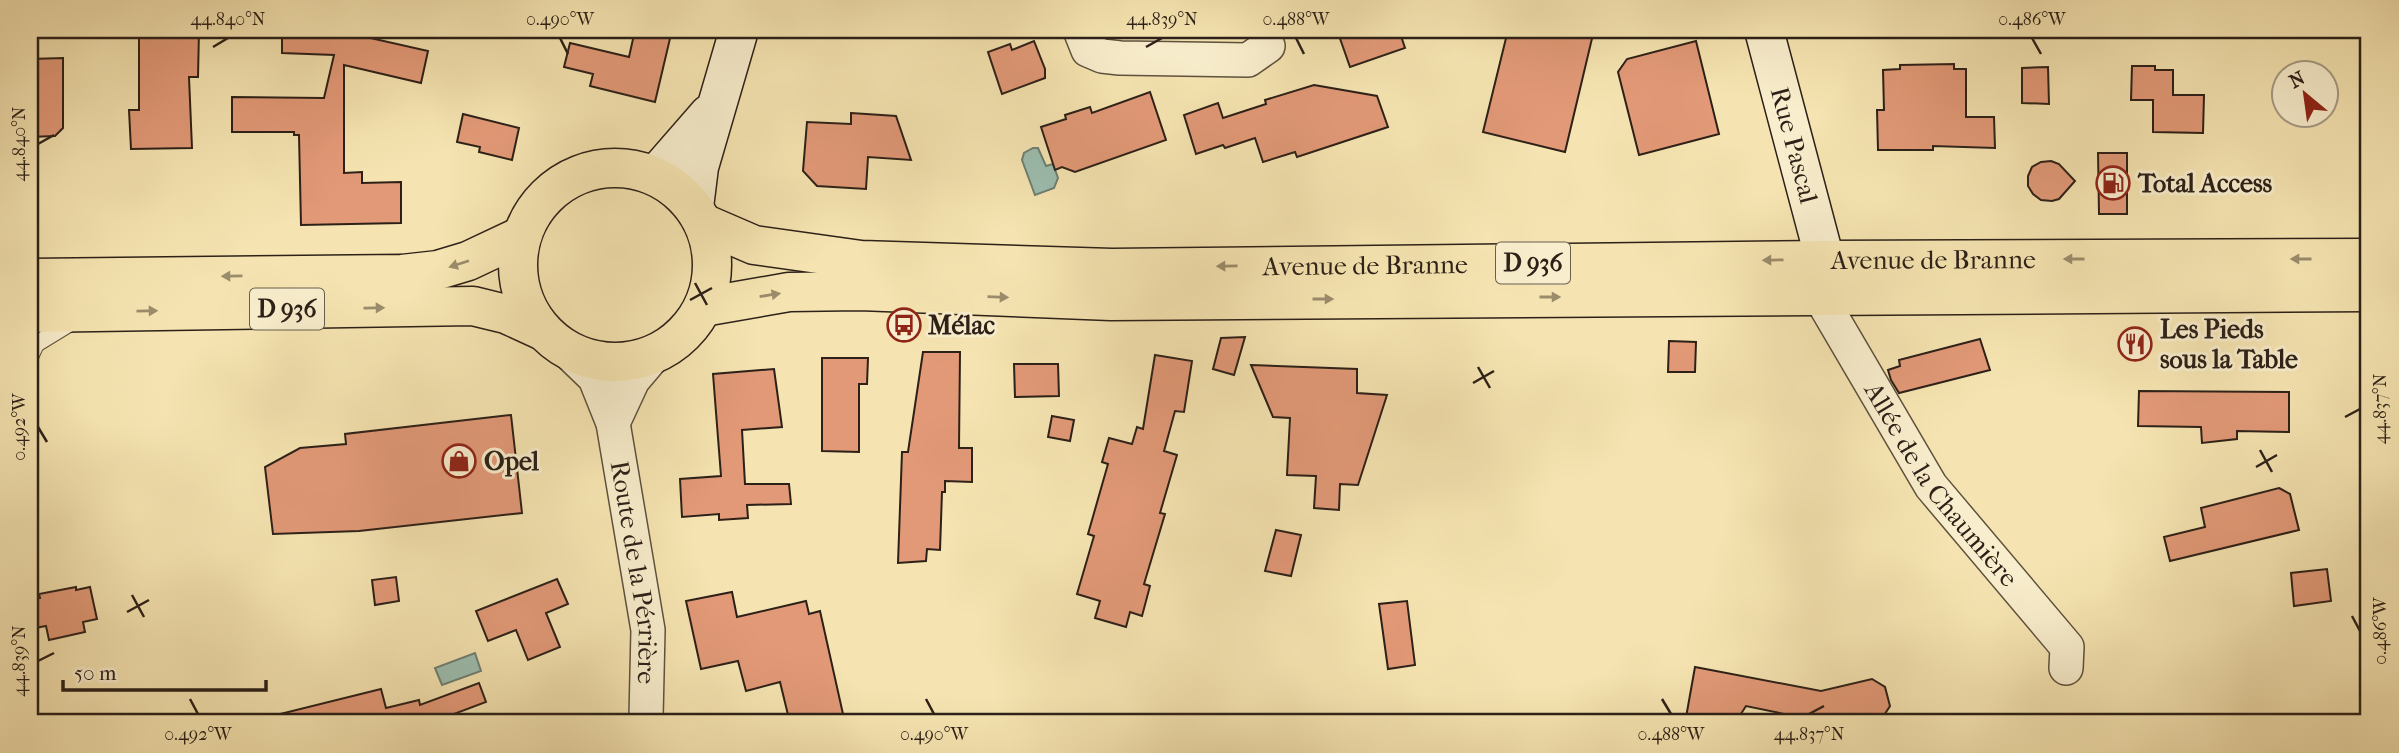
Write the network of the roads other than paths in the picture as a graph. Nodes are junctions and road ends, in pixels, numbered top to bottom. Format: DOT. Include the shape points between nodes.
graph roads {
  1 [pos="739,30"];
  2 [pos="1080,30"];
  3 [pos="1763,30"];
  4 [pos="1268,46"];
  5 [pos="717,104"];
  6 [pos="656,176"];
  7 [pos="699,215"];
  8 [pos="521,236"];
  9 [pos="2369,258"];
  10 [pos="1822,277"];
  11 [pos="30,278"];
  12 [pos="2369,292"];
  13 [pos="703,307"];
  14 [pos="92,312"];
  15 [pos="30,313"];
  16 [pos="553,340"];
  17 [pos="655,354"];
  18 [pos="30,357"];
  19 [pos="613,423"];
  20 [pos="2066,668"];
  21 [pos="644,723"];
  1 -- 5 [label="street"];
  2 -- 4 [label="street" via="1088,50 1121,58 1248,60"];
  3 -- 10 [label="street, Rue Pascal"];
  5 -- 6 [label="street"];
  5 -- 7 [label="street" via="699,167"];
  6 -- 7 [label="main road" via="677,189"];
  6 -- 8 [label="main road" via="624,168 590,170 560,184 536,207"];
  10 -- 7 [label="main road, Avenue de Branne / D 936, one-way" via="875,261 754,245"];
  7 -- 13 [label="main road" via="712,251 712,280"];
  8 -- 11 [label="main road, D 936, one-way" via="468,261 402,274"];
  8 -- 16 [label="main road" via="517,269 523,301"];
  9 -- 10 [label="main road, Avenue de Branne / D 936, one-way"];
  10 -- 12 [label="main road, Avenue de Branne / D 936"];
  13 -- 10 [label="main road, Avenue de Branne / D 936, one-way" via="789,292 1111,301"];
  10 -- 20 [label="street, Allée de la Chaumière" via="1931,486 2067,647"];
  13 -- 17 [label="main road" via="675,342"];
  14 -- 15 [label="main road, D 936"];
  14 -- 16 [label="main road, D 936, one-way" via="473,306 506,314"];
  14 -- 18 [label="lane" via="36,344"];
  16 -- 17 [label="main road" via="594,361 625,363"];
  16 -- 19 [label="street, Route de la Pérrière" via="595,378"];
  17 -- 19 [label="street" via="633,380"];
  19 -- 21 [label="street, Route de la Pérrière" via="648,630"];
}
